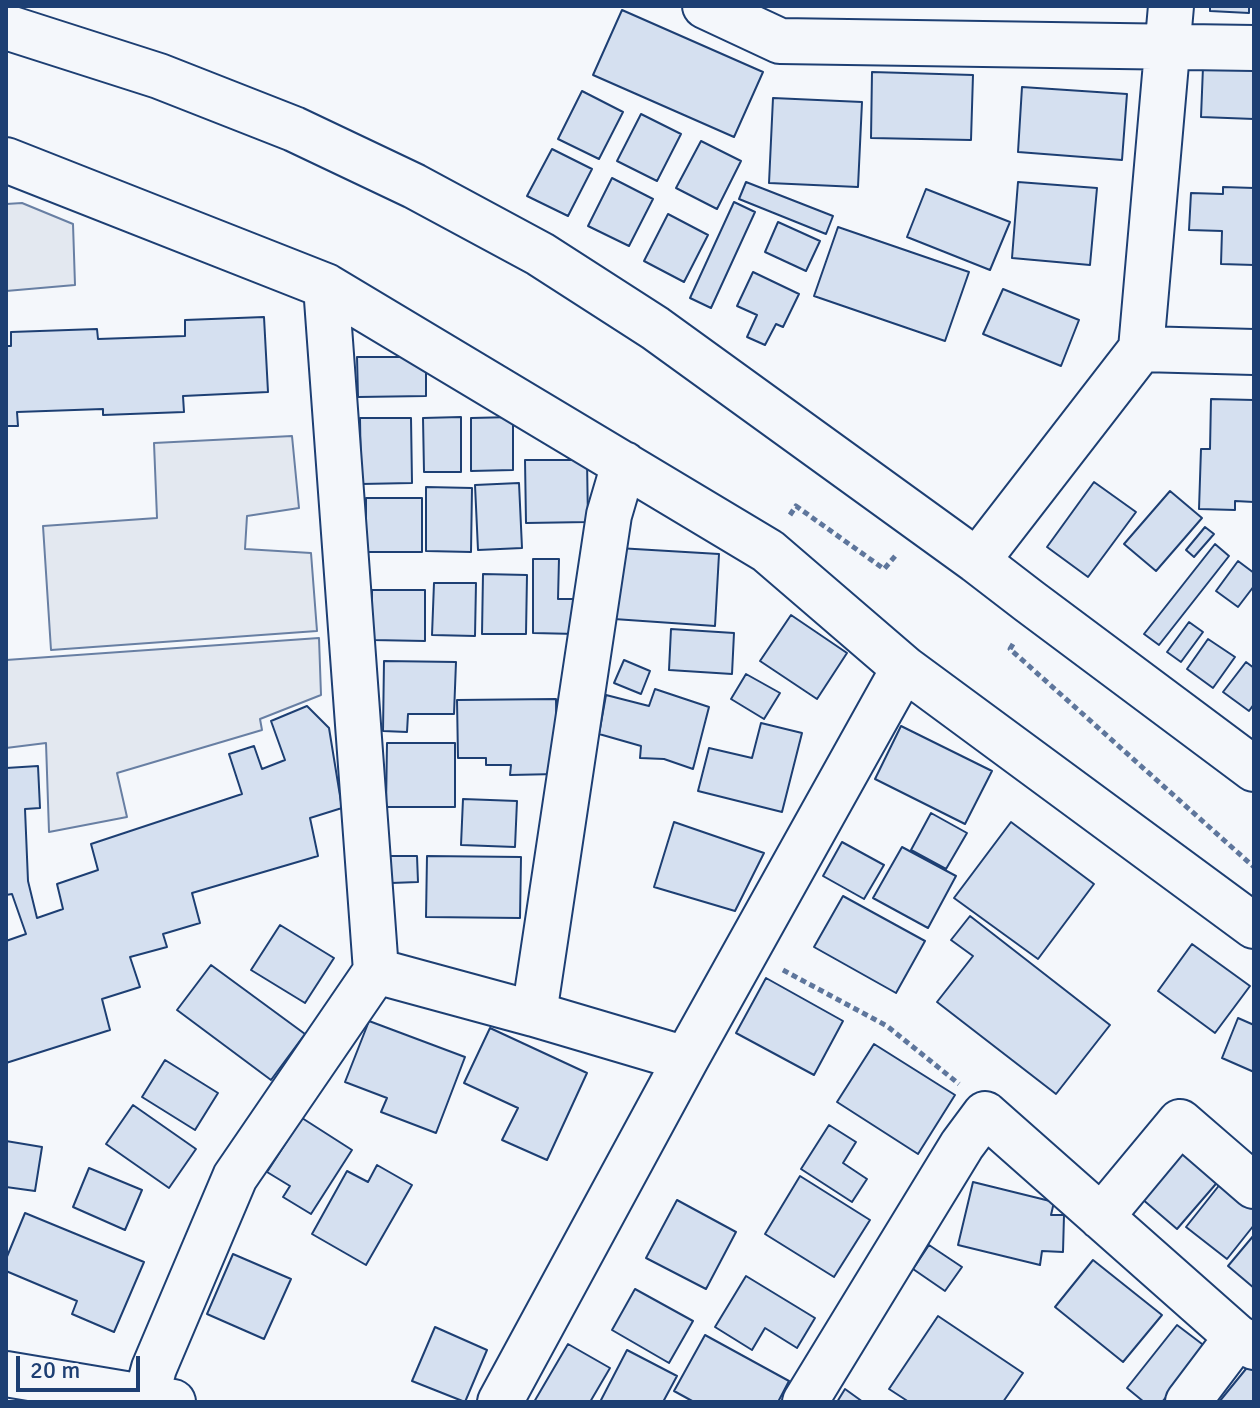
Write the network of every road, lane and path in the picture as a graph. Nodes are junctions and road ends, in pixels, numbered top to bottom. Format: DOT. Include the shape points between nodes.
graph roads {
  1 [pos="705,6"];
  2 [pos="1169,26"];
  3 [pos="6,27"];
  4 [pos="1254,48"];
  5 [pos="6,160"];
  6 [pos="326,286"];
  7 [pos="1141,349"];
  8 [pos="1254,352"];
  9 [pos="624,464"];
  10 [pos="796,506"];
  11 [pos="977,561"];
  12 [pos="884,569"];
  13 [pos="1015,641"];
  14 [pos="904,668"];
  15 [pos="1254,769"];
  16 [pos="1254,867"];
  17 [pos="1254,926"];
  18 [pos="747,951"];
  19 [pos="376,971"];
  20 [pos="534,1014"];
  21 [pos="686,1059"];
  22 [pos="985,1114"];
  23 [pos="1254,1186"];
  24 [pos="1101,1217"];
  25 [pos="1246,1342"];
  26 [pos="6,1374"];
  27 [pos="161,1400"];
  28 [pos="500,1402"];
  29 [pos="805,1402"];
  30 [pos="1188,1402"];
  1 -- 2 [label="street" via="780,41"];
  2 -- 4 [label="street"];
  2 -- 7 [label="street"];
  3 -- 11 [label="street" via="159,76 294,129 540,254 655,328"];
  5 -- 6 [label="street"];
  6 -- 9 [label="street"];
  6 -- 19 [label="street"];
  7 -- 8 [label="street"];
  7 -- 11 [label="street"];
  9 -- 14 [label="street" via="768,551"];
  9 -- 20 [label="street" via="609,515"];
  10 -- 12 [label="path"];
  11 -- 15 [label="street"];
  13 -- 16 [label="path" via="1010,649"];
  14 -- 17 [label="street"];
  14 -- 18 [label="street"];
  18 -- 21 [label="street"];
  18 -- 22 [label="path" via="887,1026 975,1096"];
  19 -- 20 [label="street"];
  19 -- 27 [label="street" via="235,1177 154,1368"];
  20 -- 21 [label="street"];
  21 -- 28 [label="street"];
  22 -- 24 [label="street"];
  22 -- 29 [label="street"];
  23 -- 24 [label="street" via="1180,1122"];
  24 -- 25 [label="street"];
  25 -- 30 [label="street"];
  26 -- 27 [label="street"];
}
